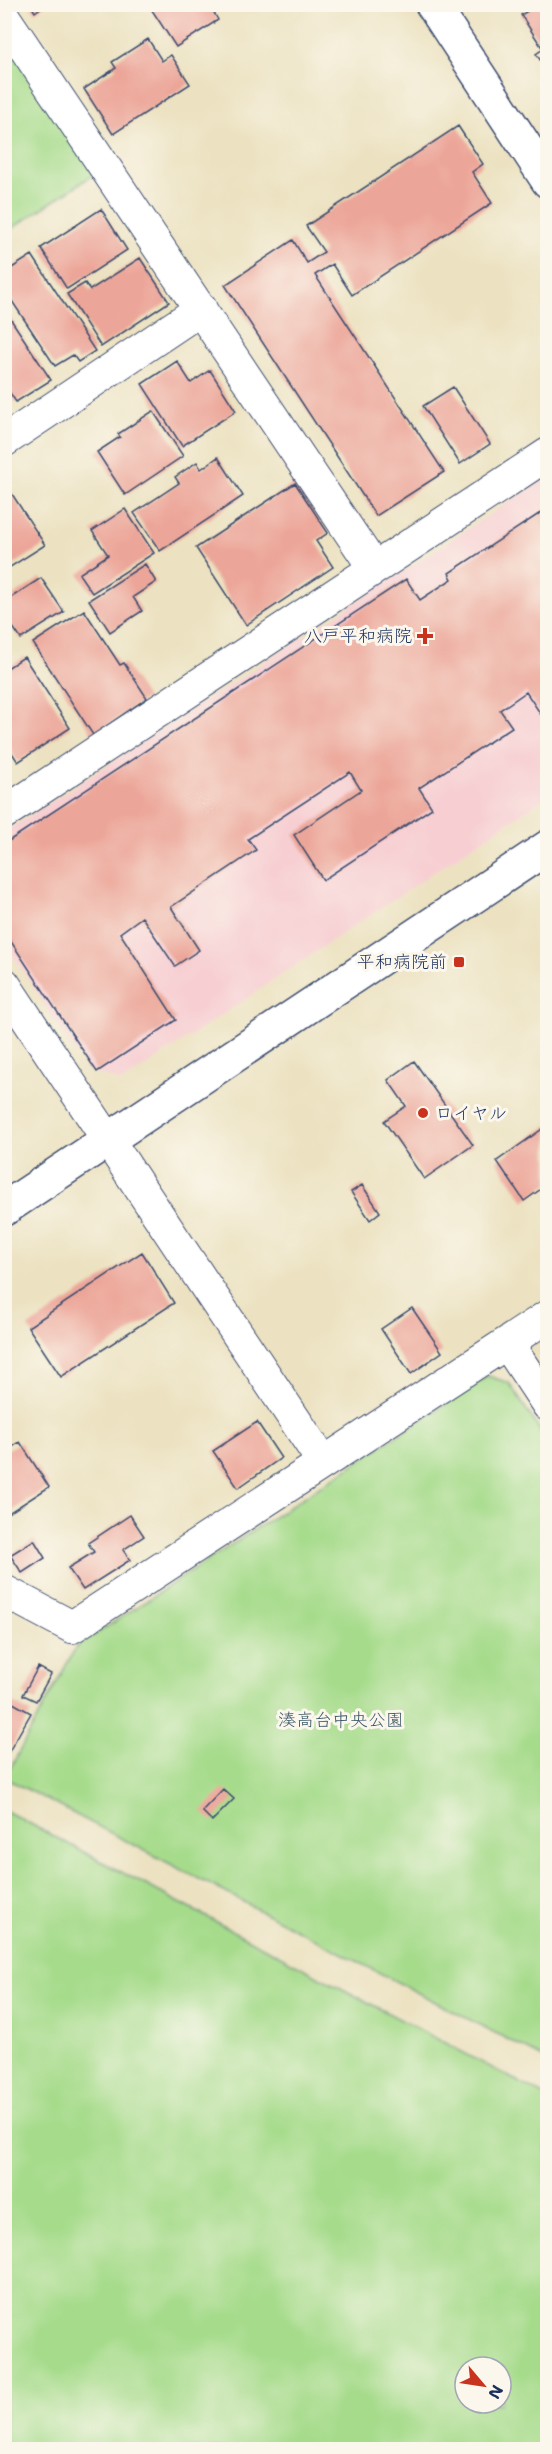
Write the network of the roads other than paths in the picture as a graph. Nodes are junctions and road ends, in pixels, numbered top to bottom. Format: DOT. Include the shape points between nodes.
graph roads {
  1 [pos="432,4"];
  2 [pos="4,16"];
  3 [pos="548,181"];
  4 [pos="201,309"];
  5 [pos="4,441"];
  6 [pos="548,454"];
  7 [pos="374,568"];
  8 [pos="4,813"];
  9 [pos="548,847"];
  10 [pos="4,984"];
  11 [pos="106,1141"];
  12 [pos="4,1209"];
  13 [pos="548,1316"];
  14 [pos="507,1343"];
  15 [pos="548,1405"];
  16 [pos="323,1462"];
  17 [pos="4,1591"];
  1 -- 3 [label="street"];
  2 -- 4 [label="street"];
  4 -- 5 [label="street"];
  4 -- 7 [label="street"];
  6 -- 7 [label="street"];
  7 -- 8 [label="street"];
  9 -- 11 [label="street"];
  10 -- 11 [label="street"];
  11 -- 12 [label="street"];
  11 -- 16 [label="street"];
  13 -- 14 [label="street"];
  14 -- 15 [label="street"];
  14 -- 16 [label="street"];
  16 -- 17 [label="street" via="72,1627"];
}
